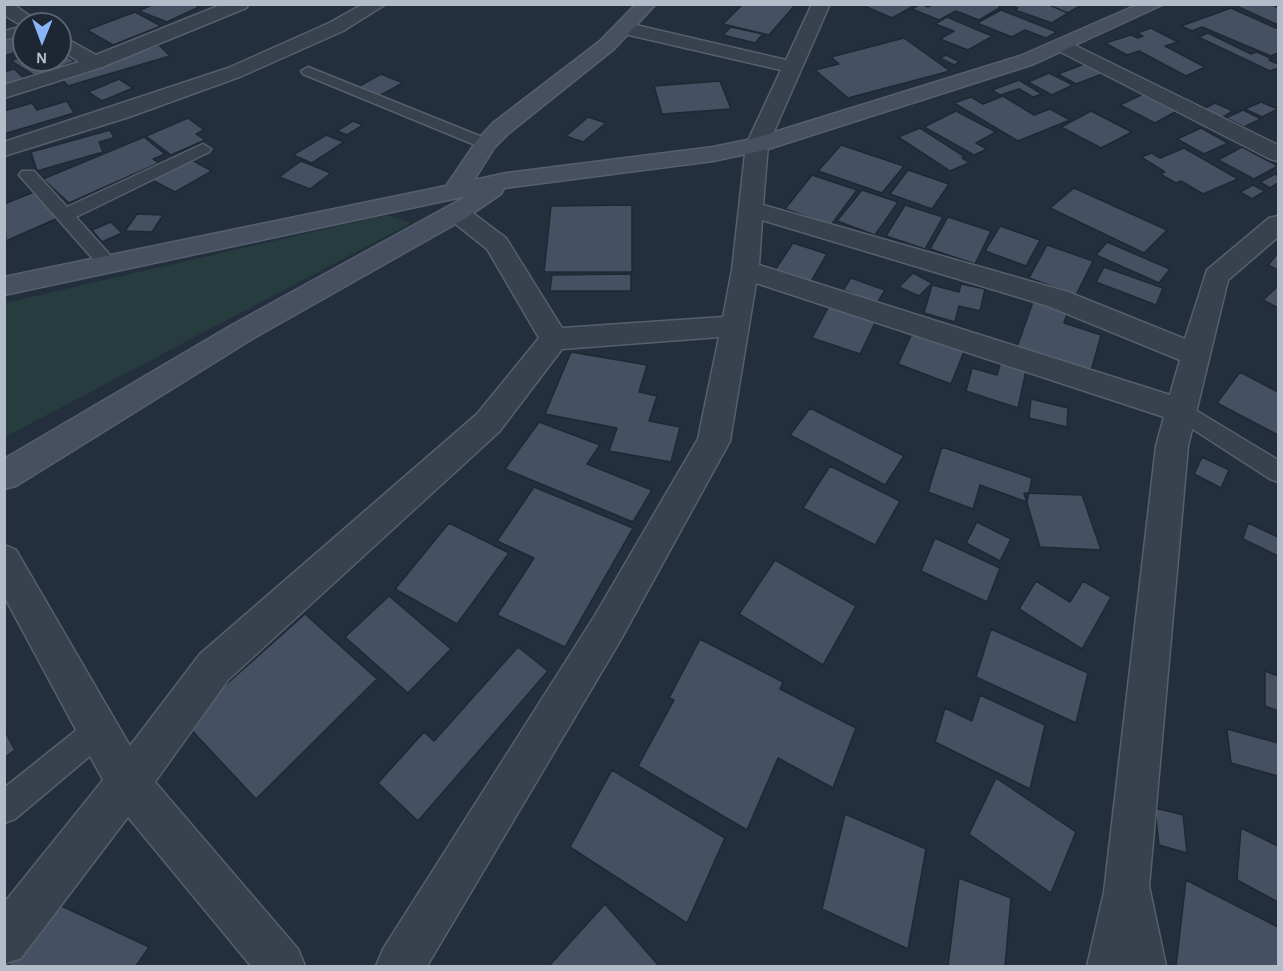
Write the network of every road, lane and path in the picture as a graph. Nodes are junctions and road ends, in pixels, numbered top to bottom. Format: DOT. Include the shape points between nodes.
graph roads {
  1 [pos="240,4"];
  2 [pos="377,4"];
  3 [pos="647,4"];
  4 [pos="821,4"];
  5 [pos="1155,4"];
  6 [pos="624,28"];
  7 [pos="1064,46"];
  8 [pos="72,49"];
  9 [pos="95,63"];
  10 [pos="792,67"];
  11 [pos="308,71"];
  12 [pos="4,92"];
  13 [pos="486,144"];
  14 [pos="757,145"];
  15 [pos="4,149"];
  16 [pos="203,149"];
  17 [pos="1278,154"];
  18 [pos="28,175"];
  19 [pos="456,201"];
  20 [pos="751,209"];
  21 [pos="65,215"];
  22 [pos="1278,224"];
  23 [pos="108,264"];
  24 [pos="745,270"];
  25 [pos="4,286"];
  26 [pos="735,326"];
  27 [pos="554,339"];
  28 [pos="1197,355"];
  29 [pos="1182,411"];
  30 [pos="1278,472"];
  31 [pos="4,476"];
  32 [pos="4,561"];
  33 [pos="99,730"];
  34 [pos="129,783"];
  35 [pos="4,808"];
  36 [pos="1126,886"];
  37 [pos="4,941"];
  38 [pos="281,966"];
  39 [pos="400,966"];
  40 [pos="1111,966"];
  41 [pos="1142,966"];
  1 -- 9 [label="street"];
  2 -- 15 [label="street" via="336,27 235,72"];
  3 -- 6 [label="street"];
  4 -- 10 [label="street"];
  5 -- 7 [label="street"];
  6 -- 10 [label="street"];
  6 -- 13 [label="street"];
  7 -- 14 [label="street"];
  7 -- 17 [label="street"];
  8 -- 9 [label="street"];
  9 -- 12 [label="street"];
  10 -- 14 [label="street"];
  11 -- 13 [label="lane"];
  13 -- 19 [label="street"];
  14 -- 19 [label="street" via="507,180"];
  14 -- 20 [label="street"];
  16 -- 21 [label="lane"];
  18 -- 21 [label="lane"];
  19 -- 23 [label="street"];
  19 -- 27 [label="street" via="497,244"];
  19 -- 31 [label="street"];
  20 -- 24 [label="street"];
  20 -- 28 [label="street" via="1059,299"];
  21 -- 23 [label="lane"];
  22 -- 28 [label="street" via="1216,276"];
  23 -- 25 [label="street"];
  24 -- 26 [label="street"];
  24 -- 29 [label="street"];
  26 -- 27 [label="street"];
  26 -- 39 [label="street" via="714,441 608,629"];
  27 -- 34 [label="street" via="488,423 214,667"];
  28 -- 29 [label="street"];
  29 -- 30 [label="lane"];
  29 -- 36 [label="street" via="1172,446"];
  32 -- 33 [label="street"];
  33 -- 34 [label="street"];
  33 -- 35 [label="lane"];
  34 -- 37 [label="street"];
  34 -- 38 [label="street"];
  36 -- 40 [label="street"];
  36 -- 41 [label="street"];
}
